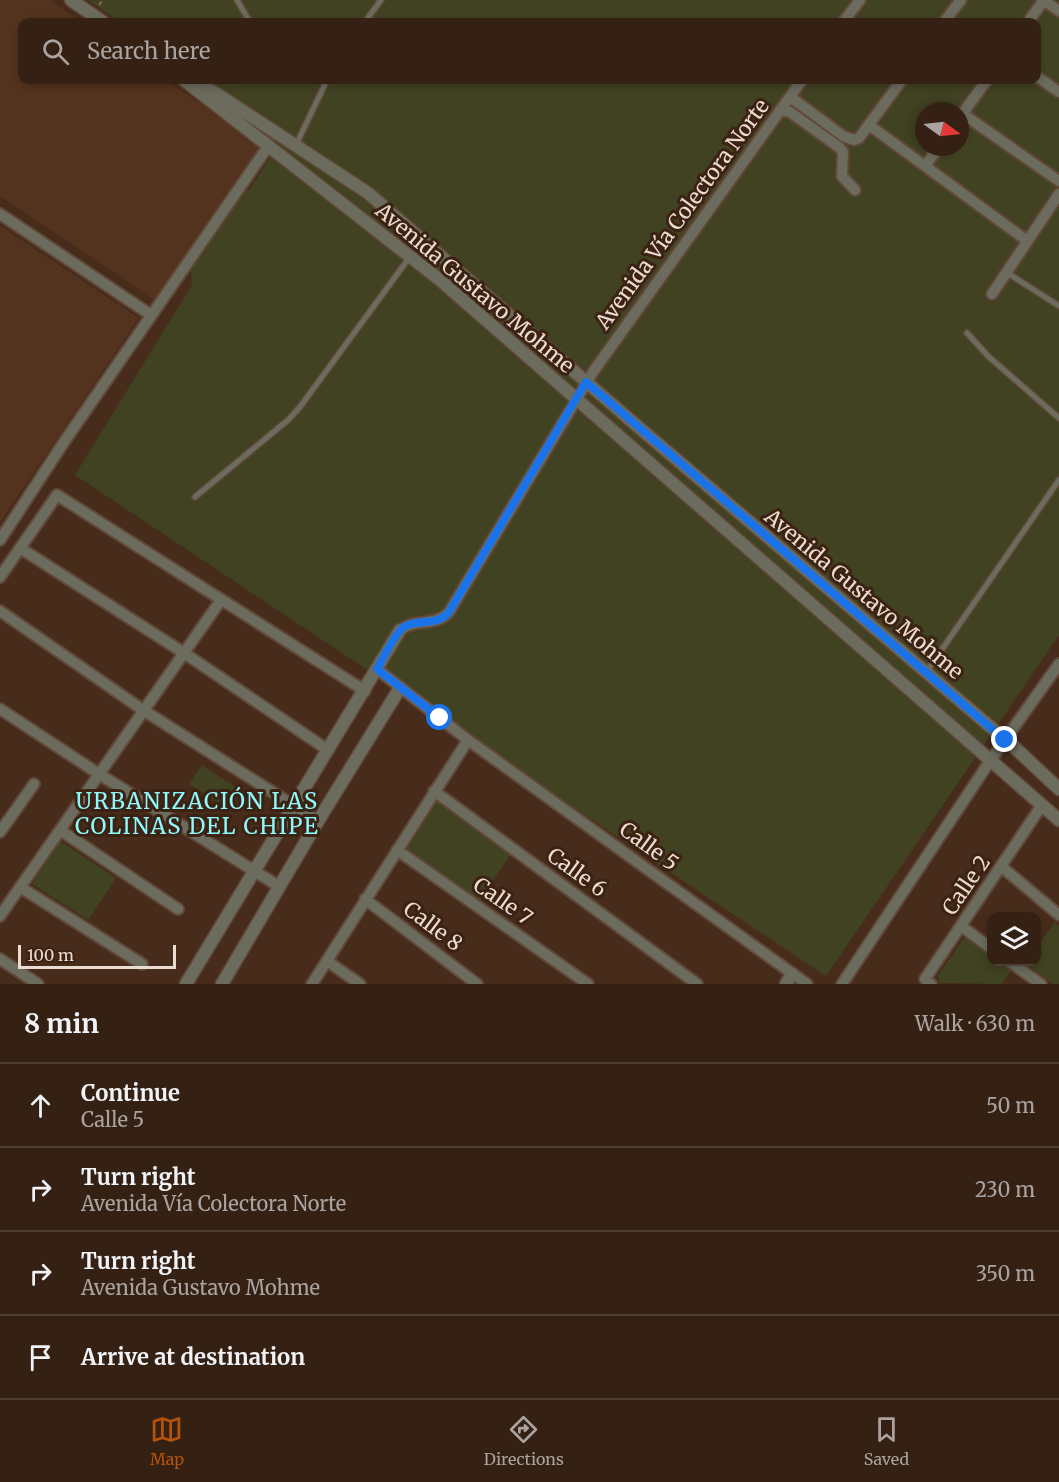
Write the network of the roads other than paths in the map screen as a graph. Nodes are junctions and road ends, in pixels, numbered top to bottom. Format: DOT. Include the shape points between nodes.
graph roads {
  1 [pos="71,0"];
  2 [pos="237,0"];
  3 [pos="381,0"];
  4 [pos="860,0"];
  5 [pos="961,0"];
  6 [pos="1043,0"];
  7 [pos="1059,12"];
  8 [pos="97,18"];
  9 [pos="248,18"];
  10 [pos="368,18"];
  11 [pos="846,18"];
  12 [pos="947,18"];
  13 [pos="1031,18"];
  14 [pos="1041,79"];
  15 [pos="189,84"];
  16 [pos="197,84"];
  17 [pos="325,84"];
  18 [pos="799,84"];
  19 [pos="899,84"];
  20 [pos="984,84"];
  21 [pos="1059,92"];
  22 [pos="792,94"];
  23 [pos="969,105"];
  24 [pos="780,110"];
  25 [pos="969,121"];
  26 [pos="869,125"];
  27 [pos="296,145"];
  28 [pos="269,146"];
  29 [pos="932,156"];
  30 [pos="925,166"];
  31 [pos="1059,182"];
  32 [pos="855,189"];
  33 [pos="1059,194"];
  34 [pos="0,214"];
  35 [pos="1026,240"];
  36 [pos="410,256"];
  37 [pos="1006,272"];
  38 [pos="992,294"];
  39 [pos="1059,306"];
  40 [pos="151,315"];
  41 [pos="967,333"];
  42 [pos="590,377"];
  43 [pos="576,399"];
  44 [pos="1059,418"];
  45 [pos="1059,480"];
  46 [pos="195,497"];
  47 [pos="0,540"];
  48 [pos="20,548"];
  49 [pos="0,577"];
  50 [pos="221,600"];
  51 [pos="0,611"];
  52 [pos="400,630"];
  53 [pos="184,653"];
  54 [pos="1059,664"];
  55 [pos="377,669"];
  56 [pos="926,673"];
  57 [pos="400,688"];
  58 [pos="364,691"];
  59 [pos="0,709"];
  60 [pos="143,710"];
  61 [pos="468,740"];
  62 [pos="1005,740"];
  63 [pos="328,750"];
  64 [pos="990,761"];
  65 [pos="99,774"];
  66 [pos="34,784"];
  67 [pos="1059,789"];
  68 [pos="434,790"];
  69 [pos="1042,805"];
  70 [pos="296,806"];
  71 [pos="1059,820"];
  72 [pos="318,821"];
  73 [pos="60,830"];
  74 [pos="0,832"];
  75 [pos="396,850"];
  76 [pos="1002,867"];
  77 [pos="255,871"];
  78 [pos="20,887"];
  79 [pos="280,887"];
  80 [pos="366,899"];
  81 [pos="178,909"];
  82 [pos="1059,915"];
  83 [pos="0,916"];
  84 [pos="961,926"];
  85 [pos="987,944"];
  86 [pos="0,959"];
  87 [pos="327,961"];
  88 [pos="142,964"];
  89 [pos="1016,966"];
  90 [pos="789,979"];
  91 [pos="38,984"];
  92 [pos="186,984"];
  93 [pos="222,984"];
  94 [pos="312,984"];
  95 [pos="360,984"];
  96 [pos="477,984"];
  97 [pos="588,984"];
  98 [pos="697,984"];
  99 [pos="807,984"];
  100 [pos="842,984"];
  101 [pos="931,984"];
  102 [pos="1041,984"];
  1 -- 8 [label="street"];
  2 -- 9 [label="lane"];
  3 -- 10 [label="lane"];
  4 -- 11 [label="street"];
  5 -- 12 [label="street"];
  6 -- 7 [label="street"];
  6 -- 13 [label="street"];
  14 -- 21 [label="street"];
  15 -- 28 [label="street, Avenida Gustavo Mohme"];
  16 -- 27 [label="street, Avenida Gustavo Mohme"];
  17 -- 27 [label="lane"];
  18 -- 22 [label="street, Avenida Vía Colectora Norte"];
  19 -- 26 [label="street"];
  20 -- 23 [label="street"];
  22 -- 24 [label="street, Avenida Vía Colectora Norte"];
  22 -- 26 [label="street" via="793,99 850,139 859,138"];
  24 -- 32 [label="street" via="790,112 840,148 842,176"];
  24 -- 42 [label="street, Avenida Vía Colectora Norte"];
  25 -- 31 [label="street"];
  26 -- 30 [label="street"];
  27 -- 42 [label="street, Avenida Gustavo Mohme" via="368,193"];
  28 -- 36 [label="street, Avenida Gustavo Mohme"];
  28 -- 40 [label="street"];
  29 -- 30 [label="street"];
  30 -- 35 [label="street"];
  33 -- 35 [label="street"];
  34 -- 40 [label="street"];
  35 -- 37 [label="street"];
  36 -- 43 [label="street, Avenida Gustavo Mohme"];
  36 -- 46 [label="lane" via="300,407"];
  37 -- 38 [label="street"];
  37 -- 39 [label="lane"];
  40 -- 47 [label="street"];
  41 -- 44 [label="lane"];
  42 -- 43 [label="street, Avenida Vía Colectora Norte"];
  42 -- 56 [label="street, Avenida Gustavo Mohme"];
  43 -- 52 [label="street" via="449,612 436,621"];
  43 -- 64 [label="street, Avenida Gustavo Mohme"];
  45 -- 56 [label="lane"];
  48 -- 49 [label="street"];
  48 -- 50 [label="street" via="57,495"];
  48 -- 53 [label="street"];
  50 -- 53 [label="street"];
  50 -- 58 [label="street"];
  51 -- 60 [label="street"];
  52 -- 55 [label="street"];
  53 -- 60 [label="street"];
  53 -- 63 [label="street"];
  54 -- 62 [label="street"];
  55 -- 57 [label="street, Calle 5"];
  55 -- 58 [label="street"];
  56 -- 62 [label="street, Avenida Gustavo Mohme"];
  57 -- 61 [label="street, Calle 5"];
  57 -- 72 [label="street"];
  58 -- 63 [label="street"];
  59 -- 65 [label="street"];
  60 -- 65 [label="street"];
  60 -- 70 [label="street"];
  61 -- 68 [label="street"];
  61 -- 90 [label="street, Calle 5"];
  62 -- 64 [label="street"];
  62 -- 67 [label="street, Avenida Gustavo Mohme"];
  63 -- 70 [label="street"];
  64 -- 69 [label="street, Avenida Gustavo Mohme"];
  64 -- 100 [label="street"];
  65 -- 73 [label="street"];
  65 -- 77 [label="street"];
  66 -- 74 [label="street"];
  68 -- 75 [label="street"];
  68 -- 98 [label="street, Calle 6"];
  69 -- 71 [label="street, Avenida Gustavo Mohme"];
  69 -- 76 [label="street, Calle 2"];
  70 -- 72 [label="street"];
  70 -- 77 [label="street"];
  72 -- 79 [label="street"];
  73 -- 78 [label="street"];
  73 -- 81 [label="street"];
  75 -- 80 [label="street"];
  75 -- 97 [label="street, Calle 7"];
  76 -- 82 [label="street"];
  76 -- 84 [label="street, Calle 2"];
  77 -- 79 [label="street"];
  77 -- 92 [label="street"];
  78 -- 83 [label="street"];
  78 -- 88 [label="street"];
  79 -- 93 [label="street"];
  80 -- 87 [label="street"];
  80 -- 96 [label="street, Calle 8"];
  84 -- 85 [label="street"];
  84 -- 101 [label="street, Calle 2" via="924,979"];
  86 -- 91 [label="street"];
  87 -- 94 [label="street"];
  87 -- 95 [label="street"];
  89 -- 102 [label="street"];
  90 -- 99 [label="street, Calle 5"];
}
